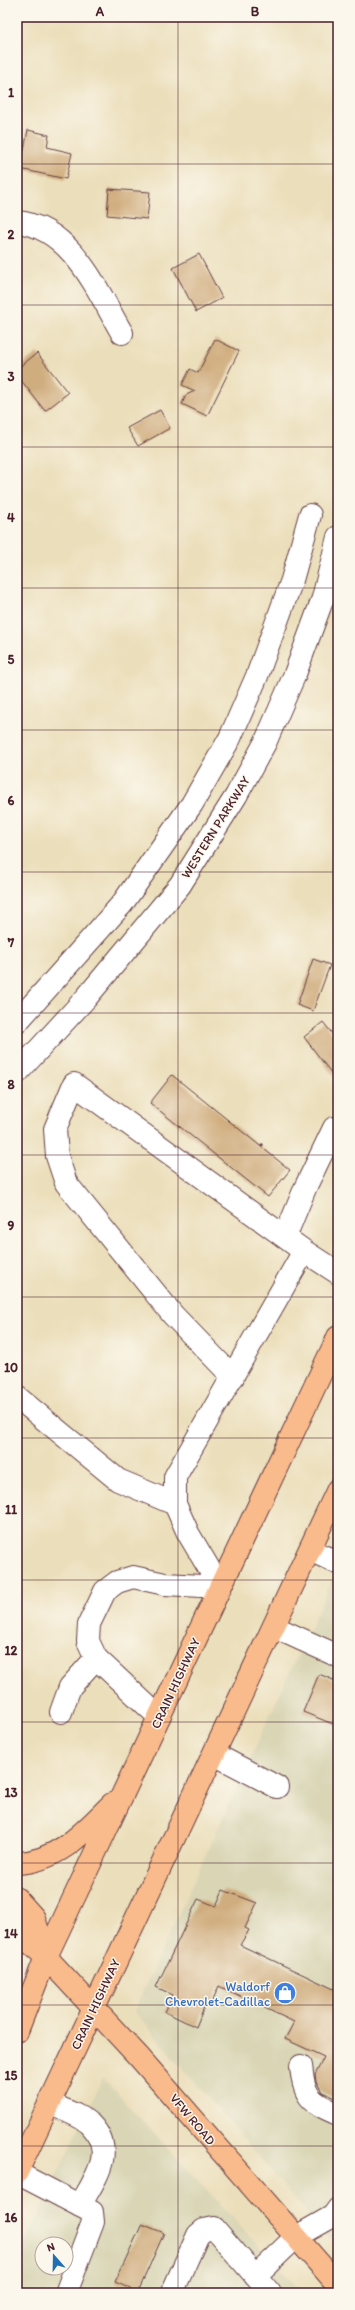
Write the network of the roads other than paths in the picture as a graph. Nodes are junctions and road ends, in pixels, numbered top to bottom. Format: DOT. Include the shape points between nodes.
graph roads {
  1 [pos="17,222"];
  2 [pos="122,333"];
  3 [pos="310,515"];
  4 [pos="338,537"];
  5 [pos="17,1022"];
  6 [pos="17,1073"];
  7 [pos="334,1128"];
  8 [pos="285,1237"];
  9 [pos="304,1251"];
  10 [pos="338,1273"];
  11 [pos="338,1337"];
  12 [pos="233,1377"];
  13 [pos="17,1398"];
  14 [pos="338,1490"];
  15 [pos="175,1504"];
  16 [pos="310,1550"];
  17 [pos="338,1563"];
  18 [pos="220,1587"];
  19 [pos="274,1627"];
  20 [pos="338,1656"];
  21 [pos="96,1658"];
  22 [pos="61,1712"];
  23 [pos="159,1717"];
  24 [pos="214,1754"];
  25 [pos="277,1787"];
  26 [pos="124,1791"];
  27 [pos="17,1863"];
  28 [pos="17,1899"];
  29 [pos="17,1931"];
  30 [pos="46,1957"];
  31 [pos="93,2008"];
  32 [pos="17,2031"];
  33 [pos="301,2066"];
  34 [pos="49,2103"];
  35 [pos="338,2114"];
  36 [pos="17,2172"];
  37 [pos="80,2206"];
  38 [pos="338,2209"];
  39 [pos="296,2237"];
  40 [pos="255,2276"];
  41 [pos="338,2285"];
  42 [pos="66,2293"];
  43 [pos="172,2293"];
  44 [pos="270,2293"];
  1 -- 2 [label="street" via="45,230 67,247 82,264"];
  3 -- 5 [label="street" via="292,580 256,676 230,738 192,804 122,904"];
  4 -- 6 [label="street, WESTERN PARKWAY" via="323,598 295,674 265,743 236,796 180,885 86,998"];
  7 -- 8 [label="street"];
  8 -- 9 [label="street"];
  8 -- 12 [label="street" via="74,1084 55,1129 57,1156 66,1183 173,1315"];
  9 -- 10 [label="street"];
  9 -- 12 [label="street"];
  11 -- 18 [label="main road, CRAIN HIGHWAY"];
  12 -- 15 [label="street" via="175,1477"];
  13 -- 15 [label="street" via="118,1480"];
  14 -- 16 [label="main road, CRAIN HIGHWAY"];
  15 -- 18 [label="street" via="188,1533"];
  16 -- 17 [label="street"];
  16 -- 19 [label="main road, CRAIN HIGHWAY"];
  18 -- 21 [label="street" via="165,1584 132,1577 117,1582 105,1592 90,1624 88,1641"];
  18 -- 23 [label="main road, CRAIN HIGHWAY"];
  19 -- 20 [label="street"];
  19 -- 24 [label="main road, CRAIN HIGHWAY"];
  21 -- 22 [label="street" via="70,1687"];
  21 -- 23 [label="street"];
  23 -- 26 [label="main road, CRAIN HIGHWAY"];
  24 -- 25 [label="street"];
  24 -- 31 [label="main road, CRAIN HIGHWAY"];
  26 -- 27 [label="main road" via="81,1835 62,1849 45,1859"];
  26 -- 30 [label="main road, CRAIN HIGHWAY"];
  28 -- 30 [label="main road" via="34,1918"];
  29 -- 30 [label="main road, VFW ROAD"];
  30 -- 31 [label="main road, VFW ROAD"];
  30 -- 32 [label="main road, CRAIN HIGHWAY"];
  31 -- 34 [label="main road, CRAIN HIGHWAY"];
  31 -- 39 [label="main road, VFW ROAD" via="144,2062"];
  33 -- 35 [label="street" via="305,2092 311,2100"];
  34 -- 36 [label="main road, CRAIN HIGHWAY"];
  34 -- 37 [label="street" via="90,2124 102,2145 104,2160"];
  36 -- 37 [label="street"];
  37 -- 42 [label="street" via="92,2212 93,2222"];
  38 -- 39 [label="street" via="333,2216"];
  39 -- 40 [label="street"];
  39 -- 41 [label="main road, VFW ROAD"];
  40 -- 43 [label="street" via="214,2228 204,2230 198,2235"];
  40 -- 44 [label="street"];
}
